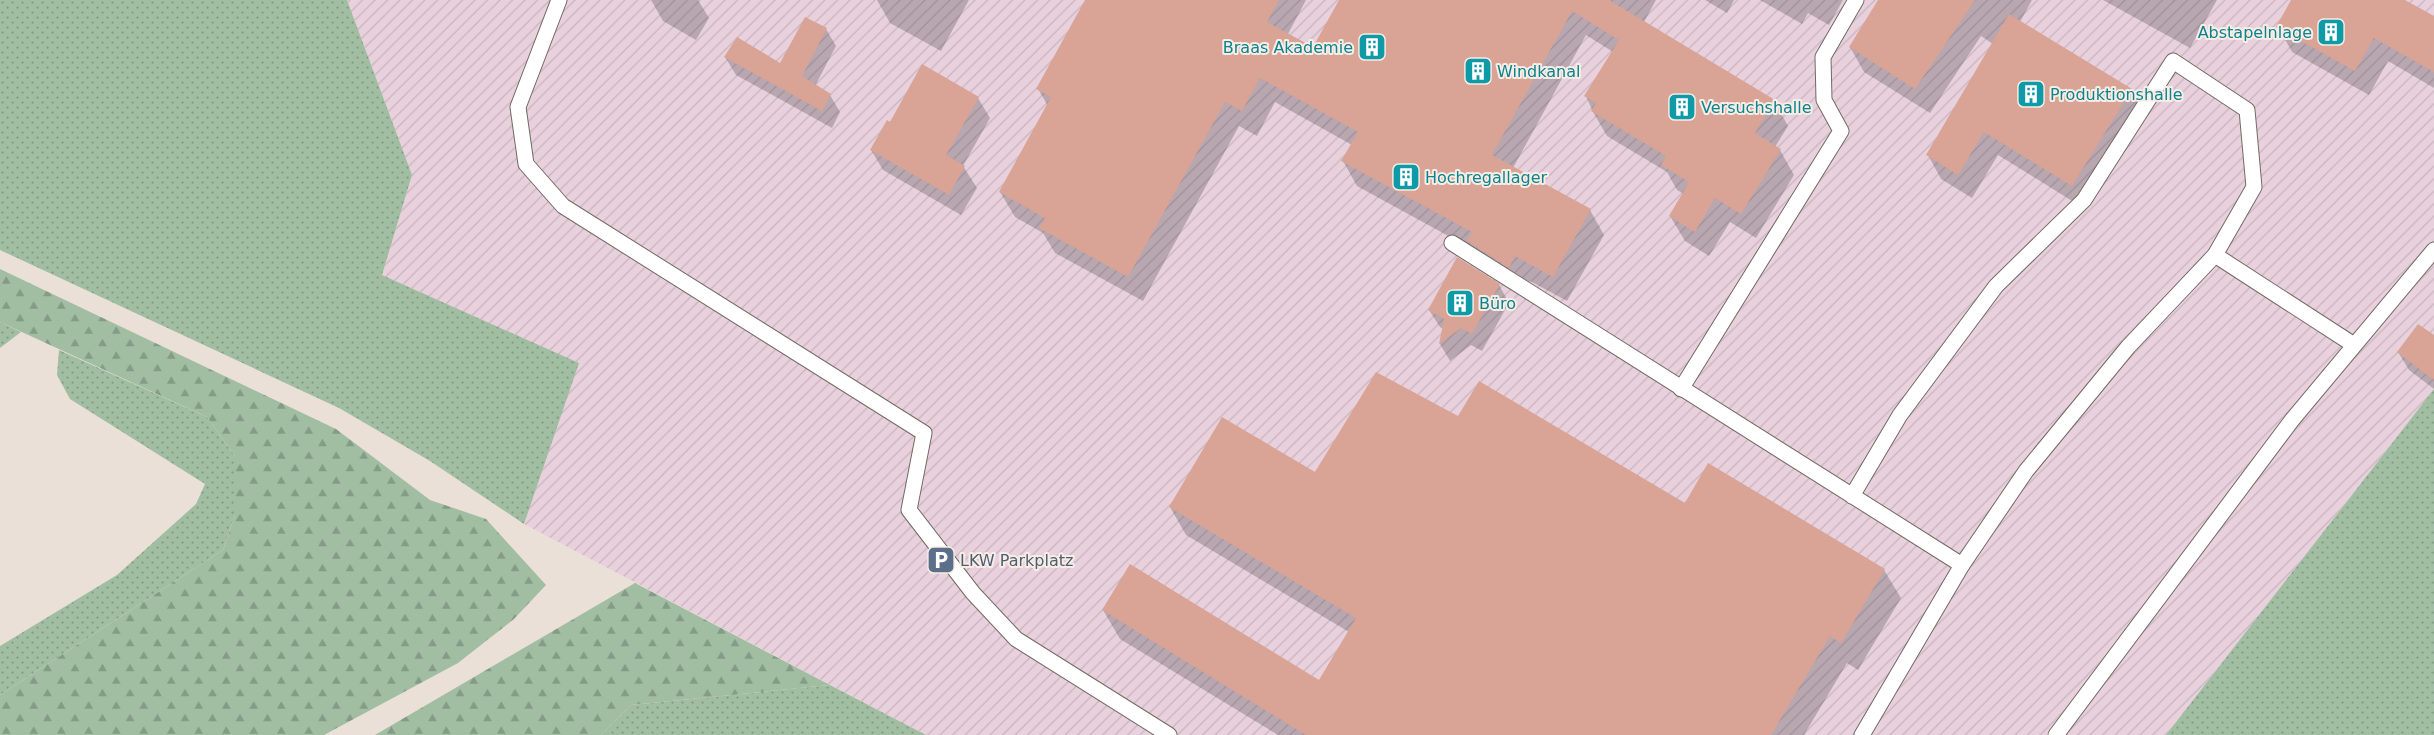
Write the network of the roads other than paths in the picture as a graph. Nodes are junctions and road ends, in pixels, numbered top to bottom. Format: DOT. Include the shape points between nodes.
graph roads {
  1 [pos="559,0"];
  2 [pos="1856,0"];
  3 [pos="1452,244"];
  4 [pos="2434,250"];
  5 [pos="2215,255"];
  6 [pos="2354,345"];
  7 [pos="1681,389"];
  8 [pos="1852,496"];
  9 [pos="1962,565"];
  10 [pos="1169,735"];
  11 [pos="1862,735"];
  12 [pos="2056,735"];
  1 -- 10 [label="lane" via="518,107 526,164 563,206 924,433 909,510 968,587 1016,639"];
  2 -- 7 [label="lane" via="1823,57 1824,100 1841,131"];
  3 -- 7 [label="lane"];
  4 -- 6 [label="lane"];
  5 -- 6 [label="lane"];
  5 -- 8 [label="lane" via="2254,187 2247,110 2173,62 2084,200 1996,286 1900,415"];
  5 -- 9 [label="lane" via="2128,347 2026,471"];
  6 -- 12 [label="lane" via="2292,420"];
  7 -- 8 [label="lane"];
  8 -- 9 [label="lane"];
  9 -- 11 [label="lane"];
}
